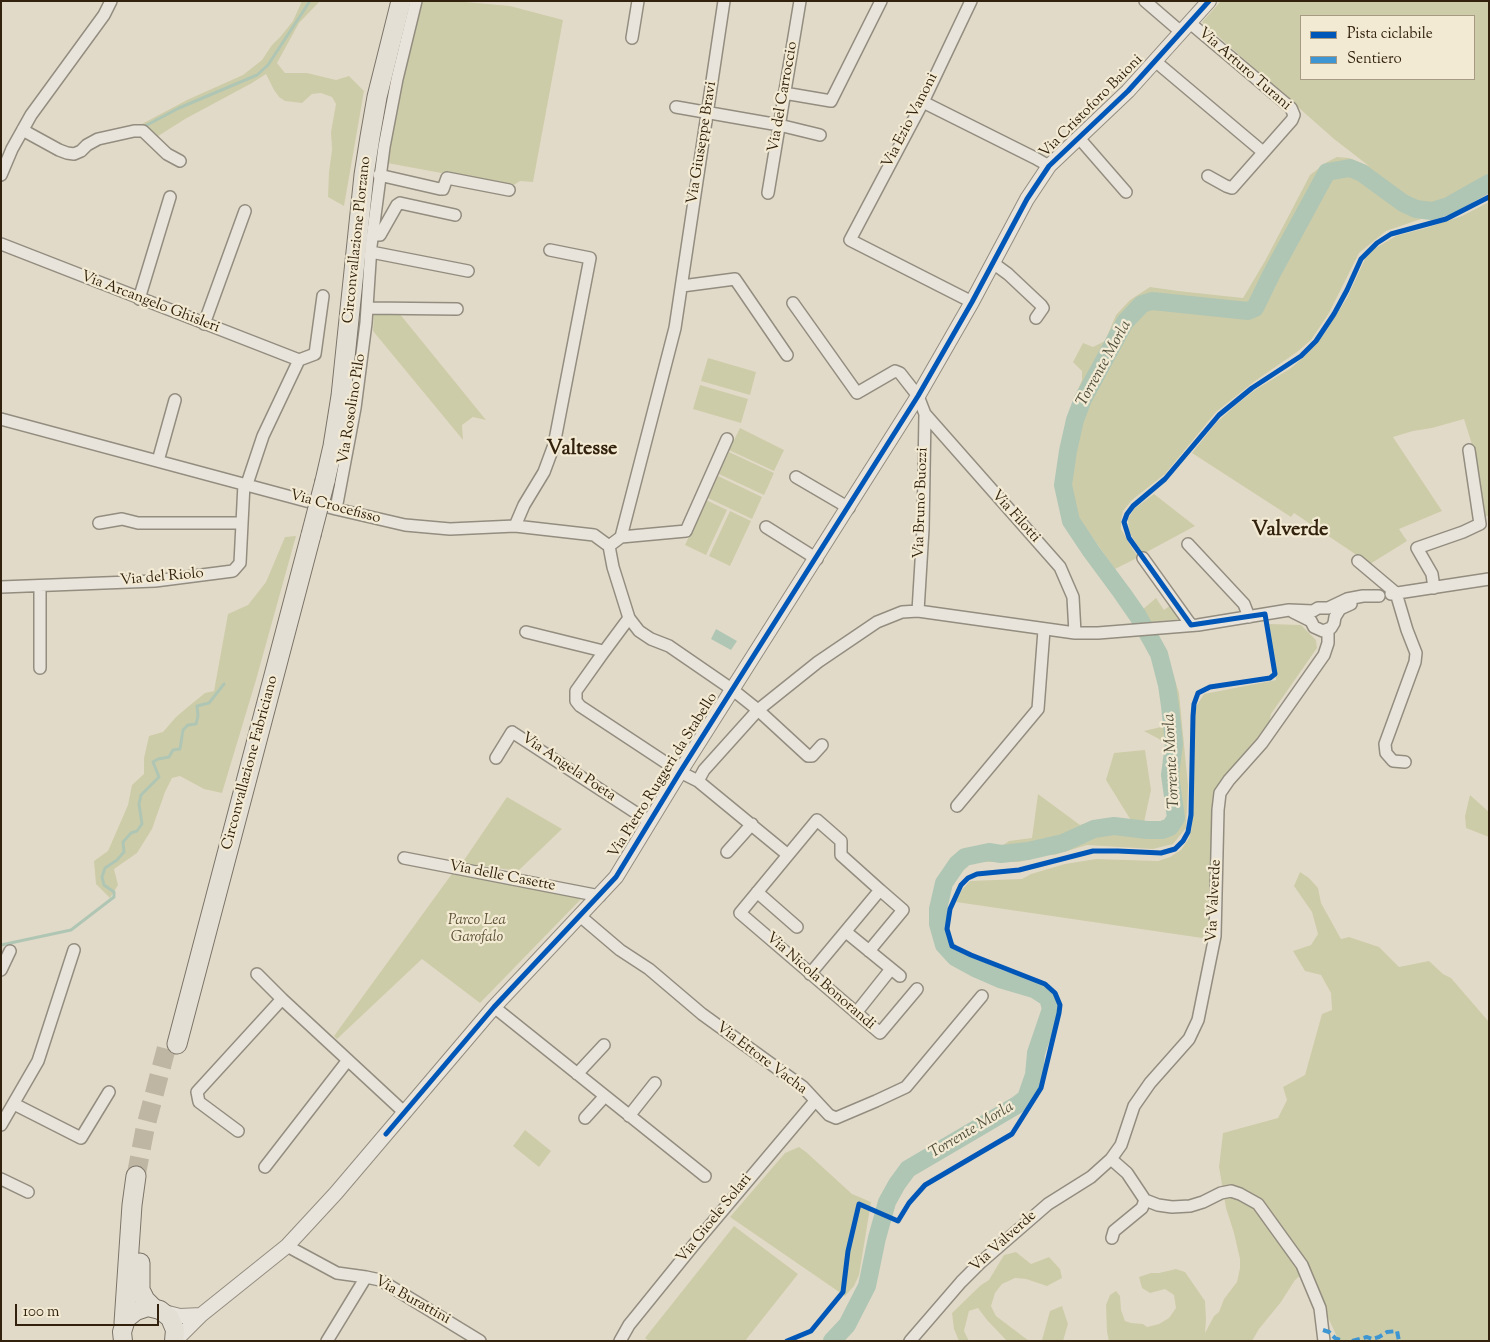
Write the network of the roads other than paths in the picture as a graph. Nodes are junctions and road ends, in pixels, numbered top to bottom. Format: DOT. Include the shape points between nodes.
graph roads {
  1 [pos="111,1"];
  2 [pos="391,1"];
  3 [pos="401,1"];
  4 [pos="416,1"];
  5 [pos="638,1"];
  6 [pos="724,1"];
  7 [pos="800,1"];
  8 [pos="881,1"];
  9 [pos="971,1"];
  10 [pos="1145,1"];
  11 [pos="1209,1"];
  12 [pos="1185,28"];
  13 [pos="632,38"];
  14 [pos="1155,61"];
  15 [pos="784,93"];
  16 [pos="922,102"];
  17 [pos="676,107"];
  18 [pos="707,112"];
  19 [pos="779,125"];
  20 [pos="23,129"];
  21 [pos="820,135"];
  22 [pos="1079,138"];
  23 [pos="1263,152"];
  24 [pos="180,161"];
  25 [pos="1049,166"];
  26 [pos="1,175"];
  27 [pos="379,175"];
  28 [pos="1208,176"];
  29 [pos="509,190"];
  30 [pos="1126,192"];
  31 [pos="768,193"];
  32 [pos="170,197"];
  33 [pos="245,211"];
  34 [pos="455,215"];
  35 [pos="373,235"];
  36 [pos="1,244"];
  37 [pos="550,250"];
  38 [pos="371,252"];
  39 [pos="993,263"];
  40 [pos="468,271"];
  41 [pos="682,286"];
  42 [pos="323,296"];
  43 [pos="139,299"];
  44 [pos="972,302"];
  45 [pos="793,303"];
  46 [pos="367,308"];
  47 [pos="457,309"];
  48 [pos="1036,318"];
  49 [pos="204,324"];
  50 [pos="787,355"];
  51 [pos="299,360"];
  52 [pos="918,396"];
  53 [pos="175,400"];
  54 [pos="925,414"];
  55 [pos="1,418"];
  56 [pos="728,439"];
  57 [pos="1468,450"];
  58 [pos="158,461"];
  59 [pos="796,477"];
  60 [pos="320,481"];
  61 [pos="245,484"];
  62 [pos="849,508"];
  63 [pos="336,509"];
  64 [pos="99,522"];
  65 [pos="242,523"];
  66 [pos="515,526"];
  67 [pos="766,527"];
  68 [pos="621,537"];
  69 [pos="1188,544"];
  70 [pos="609,546"];
  71 [pos="817,558"];
  72 [pos="1143,558"];
  73 [pos="1358,561"];
  74 [pos="1489,579"];
  75 [pos="40,586"];
  76 [pos="1,587"];
  77 [pos="1434,588"];
  78 [pos="1396,593"];
  79 [pos="918,611"];
  80 [pos="1331,612"];
  81 [pos="1312,616"];
  82 [pos="1249,617"];
  83 [pos="629,618"];
  84 [pos="1191,625"];
  85 [pos="1044,630"];
  86 [pos="1324,630"];
  87 [pos="526,632"];
  88 [pos="1075,634"];
  89 [pos="603,653"];
  90 [pos="40,668"];
  91 [pos="732,690"];
  92 [pos="758,710"];
  93 [pos="822,745"];
  94 [pos="496,758"];
  95 [pos="1405,762"];
  96 [pos="684,767"];
  97 [pos="704,770"];
  98 [pos="698,781"];
  99 [pos="957,806"];
  100 [pos="650,822"];
  101 [pos="752,824"];
  102 [pos="727,852"];
  103 [pos="788,855"];
  104 [pos="404,858"];
  105 [pos="880,890"];
  106 [pos="757,892"];
  107 [pos="600,896"];
  108 [pos="580,916"];
  109 [pos="797,927"];
  110 [pos="846,932"];
  111 [pos="74,950"];
  112 [pos="10,951"];
  113 [pos="869,951"];
  114 [pos="891,969"];
  115 [pos="1,970"];
  116 [pos="257,974"];
  117 [pos="810,974"];
  118 [pos="900,976"];
  119 [pos="917,989"];
  120 [pos="982,996"];
  121 [pos="282,999"];
  122 [pos="494,1008"];
  123 [pos="856,1013"];
  124 [pos="173,1043"];
  125 [pos="604,1045"];
  126 [pos="348,1060"];
  127 [pos="577,1074"];
  128 [pos="656,1083"];
  129 [pos="109,1092"];
  130 [pos="605,1096"];
  131 [pos="815,1101"];
  132 [pos="14,1104"];
  133 [pos="405,1112"];
  134 [pos="629,1116"];
  135 [pos="585,1118"];
  136 [pos="1,1125"];
  137 [pos="238,1131"];
  138 [pos="1111,1158"];
  139 [pos="265,1167"];
  140 [pos="705,1176"];
  141 [pos="1,1179"];
  142 [pos="28,1192"];
  143 [pos="1145,1200"];
  144 [pos="1112,1238"];
  145 [pos="286,1246"];
  146 [pos="366,1276"];
  147 [pos="158,1310"];
  148 [pos="202,1315"];
  149 [pos="124,1336"];
  150 [pos="174,1341"];
  151 [pos="327,1341"];
  152 [pos="480,1341"];
  153 [pos="620,1341"];
  154 [pos="910,1341"];
  155 [pos="1324,1341"];
  1 -- 20 [label="street"];
  2 -- 60 [label="highway, Circonvallazione Plorzano" via="360,134"];
  3 -- 60 [label="highway, Circonvallazione Plorzano" via="370,137 341,396 333,446"];
  4 -- 27 [label="street, Via Rosolino Pilo" via="393,96"];
  5 -- 13 [label="street"];
  6 -- 18 [label="street, Via Giuseppe Bravi"];
  7 -- 15 [label="street, Via del Carroccio"];
  8 -- 15 [label="street" via="831,101"];
  9 -- 16 [label="street, Via Ezio Vanoni"];
  10 -- 12 [label="street, Via Arturo Turani"];
  11 -- 12 [label="street, Via Cristoforo Baioni"];
  12 -- 14 [label="street, Via Cristoforo Baioni"];
  12 -- 23 [label="street, Via Arturo Turani" via="1291,108 1292,120"];
  14 -- 22 [label="street, Via Cristoforo Baioni"];
  14 -- 23 [label="street"];
  15 -- 19 [label="street, Via del Carroccio"];
  16 -- 25 [label="street"];
  16 -- 44 [label="street, Via Ezio Vanoni" via="850,240"];
  17 -- 18 [label="street"];
  18 -- 19 [label="street"];
  18 -- 41 [label="street, Via Giuseppe Bravi"];
  19 -- 21 [label="street"];
  19 -- 31 [label="street, Via del Carroccio"];
  20 -- 24 [label="street" via="59,150 74,154 98,139 143,131 167,154"];
  20 -- 26 [label="street"];
  22 -- 25 [label="street, Via Cristoforo Baioni"];
  22 -- 30 [label="street, Via Cristoforo Baioni"];
  23 -- 28 [label="street" via="1232,188"];
  25 -- 39 [label="street, Via Cristoforo Baioni" via="1027,199"];
  27 -- 29 [label="street" via="440,189 447,178"];
  27 -- 35 [label="street, Via Rosolino Pilo"];
  32 -- 43 [label="street"];
  33 -- 49 [label="street"];
  34 -- 35 [label="street" via="400,203 380,235"];
  35 -- 38 [label="street, Via Rosolino Pilo"];
  36 -- 43 [label="street, Via Arcangelo Ghisleri"];
  37 -- 66 [label="street" via="590,258 554,445 544,472"];
  38 -- 40 [label="street"];
  38 -- 46 [label="street, Via Rosolino Pilo"];
  39 -- 44 [label="street, Via Cristoforo Baioni"];
  39 -- 48 [label="street" via="1041,305 1043,308"];
  41 -- 50 [label="street" via="735,279"];
  41 -- 68 [label="street, Via Giuseppe Bravi" via="675,328"];
  42 -- 51 [label="street" via="314,354"];
  43 -- 49 [label="street, Via Arcangelo Ghisleri"];
  44 -- 52 [label="street, Via Cristoforo Baioni"];
  45 -- 52 [label="street, Via Bruno Buozzi" via="842,362 857,393 895,371"];
  46 -- 47 [label="street"];
  46 -- 63 [label="street, Via Rosolino Pilo" via="355,408"];
  49 -- 51 [label="street, Via Arcangelo Ghisleri"];
  51 -- 61 [label="street" via="263,436"];
  52 -- 54 [label="street, Via Bruno Buozzi"];
  52 -- 62 [label="street, Via Pietro Ruggeri da Stabello"];
  53 -- 58 [label="street"];
  54 -- 79 [label="street, Via Bruno Buozzi"];
  54 -- 88 [label="street, Via Filotti" via="1060,567 1074,597"];
  55 -- 58 [label="street, Via Crocefisso"];
  56 -- 68 [label="street" via="686,531"];
  57 -- 77 [label="street" via="1480,524 1416,548 1432,574"];
  58 -- 61 [label="street, Via Crocefisso"];
  59 -- 62 [label="street"];
  60 -- 124 [label="highway, Circonvallazione Fabriciano"];
  61 -- 63 [label="street, Via Crocefisso"];
  61 -- 65 [label="street, Via del Riolo"];
  62 -- 71 [label="street, Via Pietro Ruggeri da Stabello"];
  63 -- 66 [label="street, Via Crocefisso" via="405,525 450,529"];
  64 -- 65 [label="street" via="122,519 138,523"];
  65 -- 75 [label="street, Via del Riolo" via="240,562 232,571 155,581"];
  66 -- 70 [label="street, Via Crocefisso" via="594,535"];
  67 -- 71 [label="street"];
  68 -- 70 [label="street"];
  69 -- 82 [label="street" via="1244,604"];
  70 -- 83 [label="street"];
  71 -- 91 [label="street, Via Pietro Ruggeri da Stabello"];
  72 -- 84 [label="street"];
  73 -- 78 [label="street"];
  74 -- 77 [label="street"];
  75 -- 76 [label="street, Via del Riolo"];
  75 -- 90 [label="street"];
  77 -- 78 [label="street"];
  78 -- 80 [label="street" via="1348,599"];
  78 -- 95 [label="street" via="1416,652 1384,744 1393,761"];
  79 -- 85 [label="street"];
  79 -- 92 [label="street" via="902,612 877,622 818,662"];
  80 -- 81 [label="street" via="1323,606"];
  80 -- 86 [label="street" via="1334,623"];
  81 -- 82 [label="street" via="1289,610"];
  81 -- 86 [label="street" via="1314,627"];
  82 -- 84 [label="street"];
  83 -- 89 [label="street"];
  83 -- 91 [label="street" via="639,631 669,646"];
  84 -- 88 [label="street"];
  85 -- 88 [label="street"];
  85 -- 99 [label="street" via="1038,709"];
  86 -- 138 [label="street, Via Valverde" via="1326,650 1262,743 1220,793 1214,936 1196,1026 1134,1106 1121,1145"];
  87 -- 89 [label="street"];
  89 -- 96 [label="street" via="576,691 576,701"];
  91 -- 92 [label="street"];
  91 -- 96 [label="street, Via Pietro Ruggeri da Stabello"];
  92 -- 93 [label="street" via="808,756"];
  92 -- 97 [label="street"];
  94 -- 100 [label="street, Via Angela Poeta" via="512,732"];
  96 -- 97 [label="street"];
  96 -- 98 [label="street"];
  96 -- 100 [label="street, Via Pietro Ruggeri da Stabello"];
  97 -- 98 [label="street"];
  98 -- 101 [label="street"];
  100 -- 107 [label="street, Via Pietro Ruggeri da Stabello" via="616,877"];
  101 -- 102 [label="street"];
  101 -- 103 [label="street"];
  103 -- 105 [label="street" via="817,820 841,841 841,855"];
  103 -- 106 [label="street"];
  104 -- 107 [label="street, Via delle Casette"];
  105 -- 110 [label="street"];
  105 -- 113 [label="street" via="903,910"];
  106 -- 109 [label="street"];
  106 -- 117 [label="street, Via Nicola Bonorandi" via="740,913"];
  107 -- 108 [label="street, Via Pietro Ruggeri da Stabello"];
  108 -- 122 [label="street, Via Pietro Ruggeri da Stabello"];
  108 -- 131 [label="street, Via Ettore Vacha" via="702,1014 803,1088"];
  110 -- 113 [label="street"];
  110 -- 117 [label="street"];
  111 -- 132 [label="street" via="38,1061"];
  112 -- 115 [label="street"];
  113 -- 114 [label="street"];
  114 -- 118 [label="street"];
  114 -- 123 [label="street"];
  116 -- 121 [label="street"];
  117 -- 123 [label="street, Via Nicola Bonorandi"];
  119 -- 123 [label="street, Via Nicola Bonorandi" via="880,1033"];
  120 -- 131 [label="street, Via Ettore Vacha" via="906,1087 840,1118 830,1115"];
  121 -- 126 [label="street"];
  121 -- 137 [label="street" via="196,1092 199,1102"];
  122 -- 127 [label="street"];
  122 -- 133 [label="street, Via Pietro Ruggeri da Stabello"];
  125 -- 127 [label="street"];
  126 -- 133 [label="street"];
  126 -- 139 [label="street"];
  127 -- 130 [label="street"];
  128 -- 134 [label="street"];
  129 -- 132 [label="street" via="81,1138"];
  130 -- 134 [label="street"];
  130 -- 135 [label="street"];
  131 -- 153 [label="street, Via Gioele Solari" via="709,1226 629,1325"];
  132 -- 136 [label="street"];
  133 -- 145 [label="street, Via Pietro Ruggeri da Stabello"];
  134 -- 140 [label="street"];
  138 -- 143 [label="street" via="1127,1173"];
  138 -- 154 [label="street, Via Valverde" via="1091,1177 1048,1204 980,1263"];
  141 -- 142 [label="street"];
  143 -- 144 [label="street" via="1142,1208 1114,1231"];
  143 -- 155 [label="street" via="1172,1207 1190,1206 1231,1191 1258,1204 1302,1265 1320,1308"];
  145 -- 146 [label="street, Via Burattini" via="337,1273"];
  145 -- 148 [label="street, Via Pietro Ruggeri da Stabello"];
  146 -- 151 [label="street"];
  146 -- 152 [label="street, Via Burattini" via="380,1280"];
  147 -- 148 [label="street" via="180,1316"];
  147 -- 149 [label="main road" via="136,1310 129,1316"];
  147 -- 149 [label="highway" via="142,1296 139,1283 141,1176 132,1205"];
  147 -- 150 [label="main road, Via Pietro Ruggeri da Stabello" via="170,1318 174,1326"];
  148 -- 150 [label="street, Via Pietro Ruggeri da Stabello"];
}
